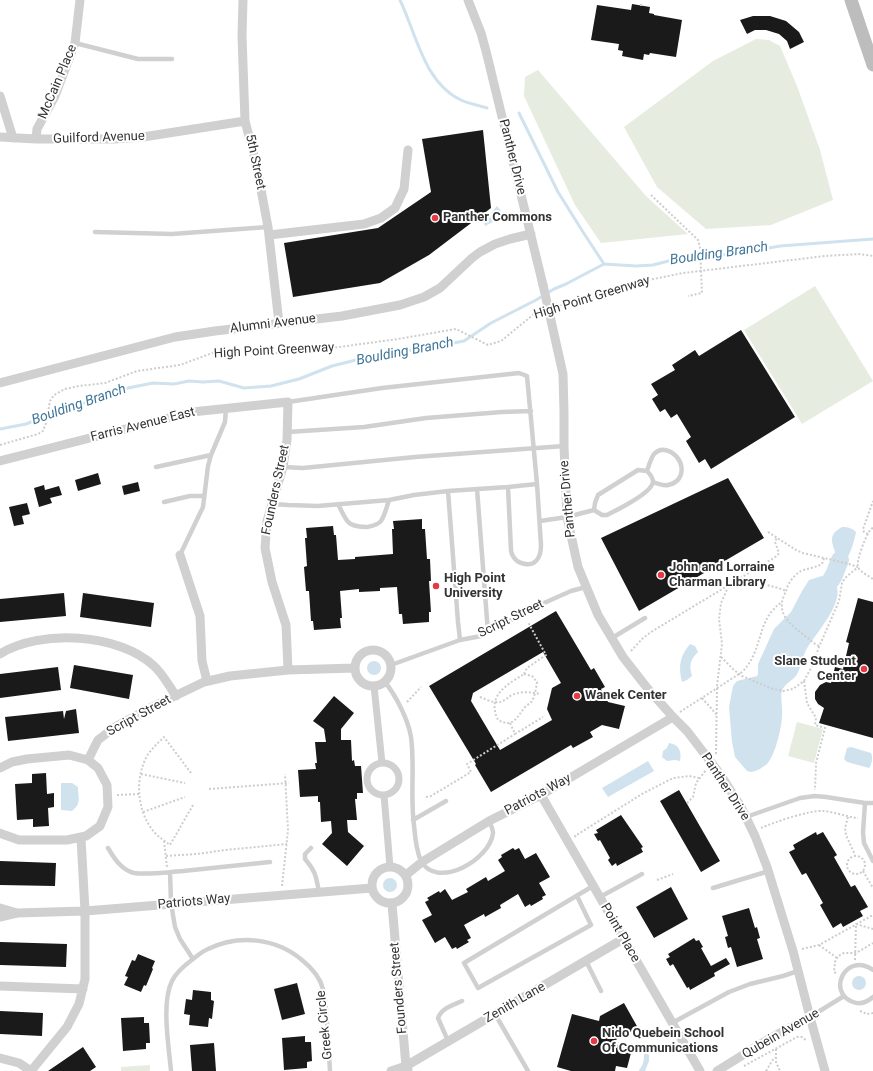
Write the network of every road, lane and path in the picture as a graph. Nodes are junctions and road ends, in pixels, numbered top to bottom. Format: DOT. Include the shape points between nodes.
graph roads {
  1 [pos="80,0"];
  2 [pos="244,0"];
  3 [pos="468,0"];
  4 [pos="852,0"];
  5 [pos="641,2"];
  6 [pos="641,6"];
  7 [pos="75,43"];
  8 [pos="172,59"];
  9 [pos="873,64"];
  10 [pos="0,96"];
  11 [pos="245,121"];
  12 [pos="0,137"];
  13 [pos="12,138"];
  14 [pos="36,139"];
  15 [pos="408,150"];
  16 [pos="652,196"];
  17 [pos="268,231"];
  18 [pos="95,232"];
  19 [pos="531,234"];
  20 [pos="873,256"];
  21 [pos="701,271"];
  22 [pos="688,296"];
  23 [pos="550,312"];
  24 [pos="279,323"];
  25 [pos="0,383"];
  26 [pos="288,402"];
  27 [pos="226,408"];
  28 [pos="531,411"];
  29 [pos="288,432"];
  30 [pos="0,445"];
  31 [pos="564,446"];
  32 [pos="534,448"];
  33 [pos="211,455"];
  34 [pos="0,461"];
  35 [pos="283,467"];
  36 [pos="156,468"];
  37 [pos="647,471"];
  38 [pos="653,482"];
  39 [pos="537,484"];
  40 [pos="508,486"];
  41 [pos="477,489"];
  42 [pos="448,491"];
  43 [pos="204,496"];
  44 [pos="389,500"];
  45 [pos="873,501"];
  46 [pos="164,502"];
  47 [pos="272,504"];
  48 [pos="338,504"];
  49 [pos="594,510"];
  50 [pos="567,516"];
  51 [pos="540,521"];
  52 [pos="873,528"];
  53 [pos="768,532"];
  54 [pos="868,534"];
  55 [pos="777,538"];
  56 [pos="180,555"];
  57 [pos="824,558"];
  58 [pos="858,567"];
  59 [pos="873,580"];
  60 [pos="736,581"];
  61 [pos="586,586"];
  62 [pos="729,586"];
  63 [pos="786,591"];
  64 [pos="782,603"];
  65 [pos="645,618"];
  66 [pos="528,622"];
  67 [pos="488,633"];
  68 [pos="612,638"];
  69 [pos="460,640"];
  70 [pos="819,647"];
  71 [pos="0,654"];
  72 [pos="623,657"];
  73 [pos="721,657"];
  74 [pos="391,665"];
  75 [pos="355,668"];
  76 [pos="288,670"];
  77 [pos="524,674"];
  78 [pos="739,674"];
  79 [pos="804,680"];
  80 [pos="207,681"];
  81 [pos="385,682"];
  82 [pos="374,686"];
  83 [pos="420,687"];
  84 [pos="717,688"];
  85 [pos="535,693"];
  86 [pos="540,694"];
  87 [pos="176,696"];
  88 [pos="480,697"];
  89 [pos="702,698"];
  90 [pos="407,702"];
  91 [pos="495,702"];
  92 [pos="717,715"];
  93 [pos="543,717"];
  94 [pos="673,718"];
  95 [pos="510,723"];
  96 [pos="514,734"];
  97 [pos="88,760"];
  98 [pos="382,763"];
  99 [pos="713,765"];
  100 [pos="0,768"];
  101 [pos="191,773"];
  102 [pos="141,774"];
  103 [pos="285,774"];
  104 [pos="700,778"];
  105 [pos="185,783"];
  106 [pos="287,784"];
  107 [pos="209,789"];
  108 [pos="139,794"];
  109 [pos="107,795"];
  110 [pos="384,795"];
  111 [pos="541,795"];
  112 [pos="815,796"];
  113 [pos="186,797"];
  114 [pos="426,797"];
  115 [pos="446,801"];
  116 [pos="687,803"];
  117 [pos="865,803"];
  118 [pos="873,803"];
  119 [pos="194,805"];
  120 [pos="143,812"];
  121 [pos="746,817"];
  122 [pos="848,817"];
  123 [pos="863,819"];
  124 [pos="413,820"];
  125 [pos="490,821"];
  126 [pos="0,832"];
  127 [pos="753,832"];
  128 [pos="80,838"];
  129 [pos="164,840"];
  130 [pos="287,844"];
  131 [pos="571,847"];
  132 [pos="108,848"];
  133 [pos="311,848"];
  134 [pos="166,856"];
  135 [pos="855,856"];
  136 [pos="873,861"];
  137 [pos="270,862"];
  138 [pos="422,862"];
  139 [pos="390,867"];
  140 [pos="769,871"];
  141 [pos="863,871"];
  142 [pos="169,872"];
  143 [pos="642,874"];
  144 [pos="674,874"];
  145 [pos="406,875"];
  146 [pos="657,880"];
  147 [pos="593,886"];
  148 [pos="372,888"];
  149 [pos="712,888"];
  150 [pos="873,888"];
  151 [pos="319,892"];
  152 [pos="281,895"];
  153 [pos="577,896"];
  154 [pos="600,897"];
  155 [pos="171,904"];
  156 [pos="392,904"];
  157 [pos="0,908"];
  158 [pos="84,911"];
  159 [pos="17,913"];
  160 [pos="873,915"];
  161 [pos="0,917"];
  162 [pos="856,924"];
  163 [pos="873,929"];
  164 [pos="623,939"];
  165 [pos="873,942"];
  166 [pos="819,945"];
  167 [pos="794,951"];
  168 [pos="856,953"];
  169 [pos="837,958"];
  170 [pos="193,959"];
  171 [pos="586,961"];
  172 [pos="855,965"];
  173 [pos="873,970"];
  174 [pos="798,971"];
  175 [pos="841,977"];
  176 [pos="0,986"];
  177 [pos="83,989"];
  178 [pos="602,991"];
  179 [pos="844,996"];
  180 [pos="873,997"];
  181 [pos="462,1001"];
  182 [pos="495,1014"];
  183 [pos="810,1017"];
  184 [pos="672,1023"];
  185 [pos="448,1041"];
  186 [pos="809,1046"];
  187 [pos="776,1049"];
  188 [pos="775,1057"];
  189 [pos="0,1058"];
  190 [pos="743,1067"];
  191 [pos="407,1068"];
  192 [pos="31,1071"];
  193 [pos="171,1071"];
  194 [pos="330,1071"];
  195 [pos="392,1071"];
  196 [pos="528,1071"];
  197 [pos="700,1071"];
  198 [pos="717,1071"];
  199 [pos="766,1071"];
  200 [pos="780,1071"];
  201 [pos="825,1071"];
  1 -- 7 [label="street, McCain Place"];
  2 -- 11 [label="street, 5th Street" via="242,36"];
  3 -- 19 [label="street, Panther Drive" via="481,33"];
  4 -- 9 [label="main road"];
  5 -- 6 [label="path"];
  7 -- 8 [label="lane" via="138,59"];
  7 -- 14 [label="street, McCain Place"];
  10 -- 13 [label="street"];
  11 -- 14 [label="street, Guilford Avenue" via="143,137 108,140"];
  11 -- 17 [label="street, 5th Street"];
  12 -- 13 [label="street, Guilford Avenue"];
  13 -- 14 [label="street, Guilford Avenue"];
  15 -- 17 [label="street" via="404,189 395,208 381,218 364,224"];
  16 -- 21 [label="path" via="698,240"];
  17 -- 18 [label="lane" via="172,234"];
  17 -- 24 [label="street, 5th Street"];
  19 -- 23 [label="street, Panther Drive, bridge"];
  19 -- 24 [label="street, Alumni Avenue" via="495,244 480,252 440,288 424,298 342,316"];
  20 -- 21 [label="path, High Point Greenway" via="825,256"];
  21 -- 22 [label="path" via="702,292"];
  21 -- 23 [label="path, High Point Greenway" via="639,282 596,294"];
  23 -- 30 [label="path, High Point Greenway" via="534,314 501,341 488,345 456,329 332,348 279,353 215,352 180,365 137,371 105,383 65,389 54,395 50,401 43,430 38,434"];
  23 -- 31 [label="street, Panther Drive" via="563,374"];
  24 -- 25 [label="street, Alumni Avenue" via="175,337"];
  26 -- 27 [label="street, Farris Avenue East"];
  26 -- 28 [label="lane" via="382,388 519,373 527,376"];
  26 -- 29 [label="street, Founders Street"];
  27 -- 33 [label="lane" via="225,422"];
  27 -- 34 [label="street, Farris Avenue East" via="192,412"];
  28 -- 29 [label="lane" via="426,418 364,427"];
  28 -- 32 [label="lane"];
  29 -- 35 [label="street, Founders Street"];
  31 -- 32 [label="lane"];
  31 -- 50 [label="street, Panther Drive"];
  32 -- 35 [label="lane" via="303,468"];
  32 -- 39 [label="lane"];
  33 -- 36 [label="lane"];
  33 -- 43 [label="lane"];
  35 -- 47 [label="street, Founders Street"];
  37 -- 38 [label="lane"];
  37 -- 38 [label="lane" via="653,454 658,450 675,454 680,461 682,469 677,481 669,485"];
  37 -- 49 [label="lane" via="638,470 598,495"];
  38 -- 49 [label="lane" via="650,489 607,516 602,516"];
  39 -- 40 [label="lane"];
  39 -- 51 [label="lane"];
  40 -- 41 [label="lane"];
  40 -- 51 [label="lane" via="511,550 517,561 531,564 537,560 541,545"];
  41 -- 42 [label="lane"];
  41 -- 67 [label="lane"];
  42 -- 44 [label="lane"];
  42 -- 69 [label="lane"];
  43 -- 46 [label="lane" via="190,496"];
  43 -- 56 [label="lane" via="203,507"];
  44 -- 48 [label="lane"];
  44 -- 48 [label="lane" via="381,521 370,527 352,525"];
  45 -- 54 [label="path" via="863,529"];
  47 -- 48 [label="lane"];
  47 -- 76 [label="street, Founders Street" via="264,548 286,625"];
  49 -- 50 [label="lane"];
  50 -- 51 [label="lane"];
  50 -- 61 [label="street, Panther Drive" via="578,567"];
  52 -- 54 [label="path"];
  53 -- 55 [label="path"];
  54 -- 58 [label="path"];
  55 -- 57 [label="path" via="803,553"];
  55 -- 60 [label="path" via="775,542 779,554"];
  56 -- 80 [label="street" via="200,616 202,661"];
  57 -- 58 [label="path"];
  57 -- 63 [label="path" via="818,567 801,571 795,576"];
  58 -- 59 [label="path"];
  58 -- 70 [label="path" via="842,583 839,601"];
  60 -- 62 [label="path"];
  60 -- 63 [label="path" via="762,584"];
  61 -- 67 [label="lane, Script Street" via="535,607"];
  61 -- 68 [label="street, Panther Drive" via="598,615"];
  62 -- 72 [label="path" via="652,632"];
  62 -- 73 [label="path" via="720,610"];
  63 -- 64 [label="path"];
  64 -- 70 [label="path" via="784,616"];
  64 -- 78 [label="path" via="767,617 749,665"];
  65 -- 68 [label="lane"];
  66 -- 77 [label="path" via="546,655 527,668"];
  67 -- 69 [label="lane, Script Street"];
  68 -- 72 [label="street, Panther Drive"];
  69 -- 74 [label="lane, Script Street"];
  70 -- 79 [label="path"];
  71 -- 87 [label="street" via="9,648 52,639 70,638 111,643 134,652 154,666"];
  72 -- 94 [label="street, Panther Drive"];
  73 -- 78 [label="path"];
  73 -- 84 [label="path"];
  74 -- 75 [label="street" via="385,654 374,650 363,653"];
  74 -- 81 [label="street" via="389,677"];
  75 -- 76 [label="street, Script Street"];
  75 -- 82 [label="street" via="363,683"];
  76 -- 80 [label="street, Script Street"];
  77 -- 85 [label="path" via="532,676 537,682"];
  77 -- 91 [label="path" via="498,694"];
  78 -- 79 [label="path" via="783,691 793,689"];
  78 -- 84 [label="path"];
  79 -- 112 [label="path" via="806,703 816,718 814,726 825,728 815,763"];
  80 -- 87 [label="street, Script Street"];
  81 -- 82 [label="street"];
  81 -- 124 [label="lane" via="404,714 411,736"];
  82 -- 98 [label="street"];
  83 -- 90 [label="path"];
  84 -- 89 [label="path"];
  84 -- 92 [label="path"];
  85 -- 86 [label="path"];
  85 -- 91 [label="path" via="520,692 504,701"];
  85 -- 95 [label="path" via="519,717"];
  87 -- 97 [label="street, Script Street" via="109,731 98,740"];
  88 -- 91 [label="path"];
  89 -- 92 [label="path"];
  89 -- 94 [label="path"];
  91 -- 95 [label="path" via="494,710 498,720"];
  92 -- 99 [label="path" via="716,755"];
  93 -- 96 [label="path"];
  94 -- 99 [label="street, Panther Drive" via="687,731"];
  94 -- 111 [label="street, Patriots Way"];
  95 -- 96 [label="path"];
  96 -- 114 [label="path" via="467,764 471,772"];
  97 -- 100 [label="street" via="69,755 27,759"];
  97 -- 109 [label="street" via="98,768 107,785"];
  98 -- 110 [label="street" via="372,767 367,780 372,790"];
  98 -- 110 [label="street" via="395,768 400,778 394,790"];
  99 -- 104 [label="path"];
  99 -- 121 [label="street, Panther Drive"];
  101 -- 102 [label="path" via="164,737 146,758"];
  102 -- 105 [label="path"];
  102 -- 108 [label="path"];
  103 -- 106 [label="path"];
  104 -- 116 [label="path" via="696,783 693,797"];
  104 -- 131 [label="path" via="674,778 642,794 575,836 579,843"];
  106 -- 107 [label="path"];
  106 -- 130 [label="path"];
  108 -- 109 [label="path"];
  108 -- 120 [label="path"];
  109 -- 128 [label="street" via="108,807 100,826"];
  110 -- 139 [label="street"];
  111 -- 125 [label="street, Patriots Way"];
  111 -- 131 [label="street, Point Place"];
  112 -- 117 [label="lane"];
  112 -- 121 [label="lane" via="800,798"];
  113 -- 120 [label="path"];
  115 -- 124 [label="lane"];
  117 -- 118 [label="lane"];
  117 -- 123 [label="lane"];
  119 -- 129 [label="path" via="170,844"];
  120 -- 129 [label="path" via="155,833"];
  121 -- 127 [label="street, Panther Drive"];
  122 -- 123 [label="path"];
  122 -- 127 [label="path" via="824,811 807,813"];
  122 -- 135 [label="path" via="846,835"];
  123 -- 136 [label="lane" via="864,843"];
  124 -- 138 [label="lane" via="416,847"];
  125 -- 138 [label="street, Patriots Way"];
  125 -- 138 [label="lane" via="493,831 491,839 483,853 471,864 456,871 441,873 430,871"];
  126 -- 128 [label="street" via="20,840"];
  127 -- 140 [label="street, Panther Drive"];
  128 -- 158 [label="street"];
  129 -- 134 [label="path"];
  130 -- 134 [label="path"];
  130 -- 152 [label="path"];
  131 -- 147 [label="street, Point Place"];
  132 -- 142 [label="lane" via="116,862 133,872"];
  133 -- 151 [label="lane" via="305,854 305,859 316,874"];
  134 -- 142 [label="path"];
  135 -- 141 [label="path" via="863,860"];
  135 -- 141 [label="path" via="848,861 847,869 852,874"];
  137 -- 142 [label="lane"];
  138 -- 145 [label="street, Patriots Way"];
  139 -- 145 [label="street"];
  139 -- 148 [label="street" via="379,871 372,882"];
  140 -- 149 [label="lane"];
  140 -- 167 [label="street, Panther Drive"];
  141 -- 150 [label="path"];
  142 -- 155 [label="lane"];
  143 -- 154 [label="lane"];
  144 -- 146 [label="path"];
  145 -- 156 [label="street" via="409,888 407,894"];
  147 -- 153 [label="lane"];
  147 -- 154 [label="street, Point Place"];
  148 -- 151 [label="street, Patriots Way"];
  148 -- 156 [label="street" via="377,898"];
  151 -- 152 [label="street, Patriots Way"];
  152 -- 155 [label="street, Patriots Way"];
  153 -- 153 [label="lane" via="464,963 478,988 591,925"];
  154 -- 164 [label="street, Point Place"];
  155 -- 158 [label="street, Patriots Way"];
  155 -- 170 [label="lane" via="175,928"];
  156 -- 191 [label="street, Founders Street"];
  157 -- 159 [label="street, Patriots Way"];
  158 -- 159 [label="street, Patriots Way"];
  158 -- 177 [label="street"];
  159 -- 161 [label="street, Patriots Way"];
  160 -- 162 [label="path"];
  162 -- 163 [label="path"];
  162 -- 166 [label="path"];
  162 -- 168 [label="path"];
  164 -- 171 [label="street, Zenith Lane"];
  164 -- 184 [label="street, Point Place"];
  165 -- 168 [label="path"];
  166 -- 167 [label="path"];
  166 -- 169 [label="path"];
  167 -- 174 [label="street, Panther Drive"];
  168 -- 169 [label="path" via="844,953"];
  168 -- 172 [label="path"];
  169 -- 175 [label="path" via="834,972"];
  170 -- 193 [label="lane, Greek Circle" via="172,981 167,997"];
  170 -- 194 [label="lane, Greek Circle" via="220,944 246,940 264,941 281,946 308,964 317,975 323,989"];
  171 -- 178 [label="lane"];
  171 -- 182 [label="street, Zenith Lane"];
  172 -- 173 [label="lane" via="868,966"];
  172 -- 175 [label="lane"];
  174 -- 183 [label="street, Panther Drive"];
  174 -- 184 [label="lane" via="729,992"];
  175 -- 179 [label="lane" via="840,987"];
  176 -- 177 [label="street"];
  177 -- 192 [label="street" via="79,1004 67,1027"];
  179 -- 180 [label="lane" via="855,1003 865,1002"];
  179 -- 183 [label="lane, Qubein Avenue"];
  181 -- 185 [label="lane" via="444,1009 438,1018"];
  182 -- 185 [label="street, Zenith Lane"];
  182 -- 196 [label="lane"];
  183 -- 198 [label="street, Qubein Avenue"];
  183 -- 201 [label="street, Panther Drive"];
  184 -- 197 [label="street, Point Place"];
  185 -- 191 [label="street, Zenith Lane"];
  186 -- 187 [label="path" via="807,1040 797,1037"];
  187 -- 188 [label="path"];
  187 -- 190 [label="path"];
  188 -- 199 [label="path"];
  188 -- 200 [label="path"];
  189 -- 192 [label="street" via="20,1063"];
  191 -- 195 [label="street"];
}
